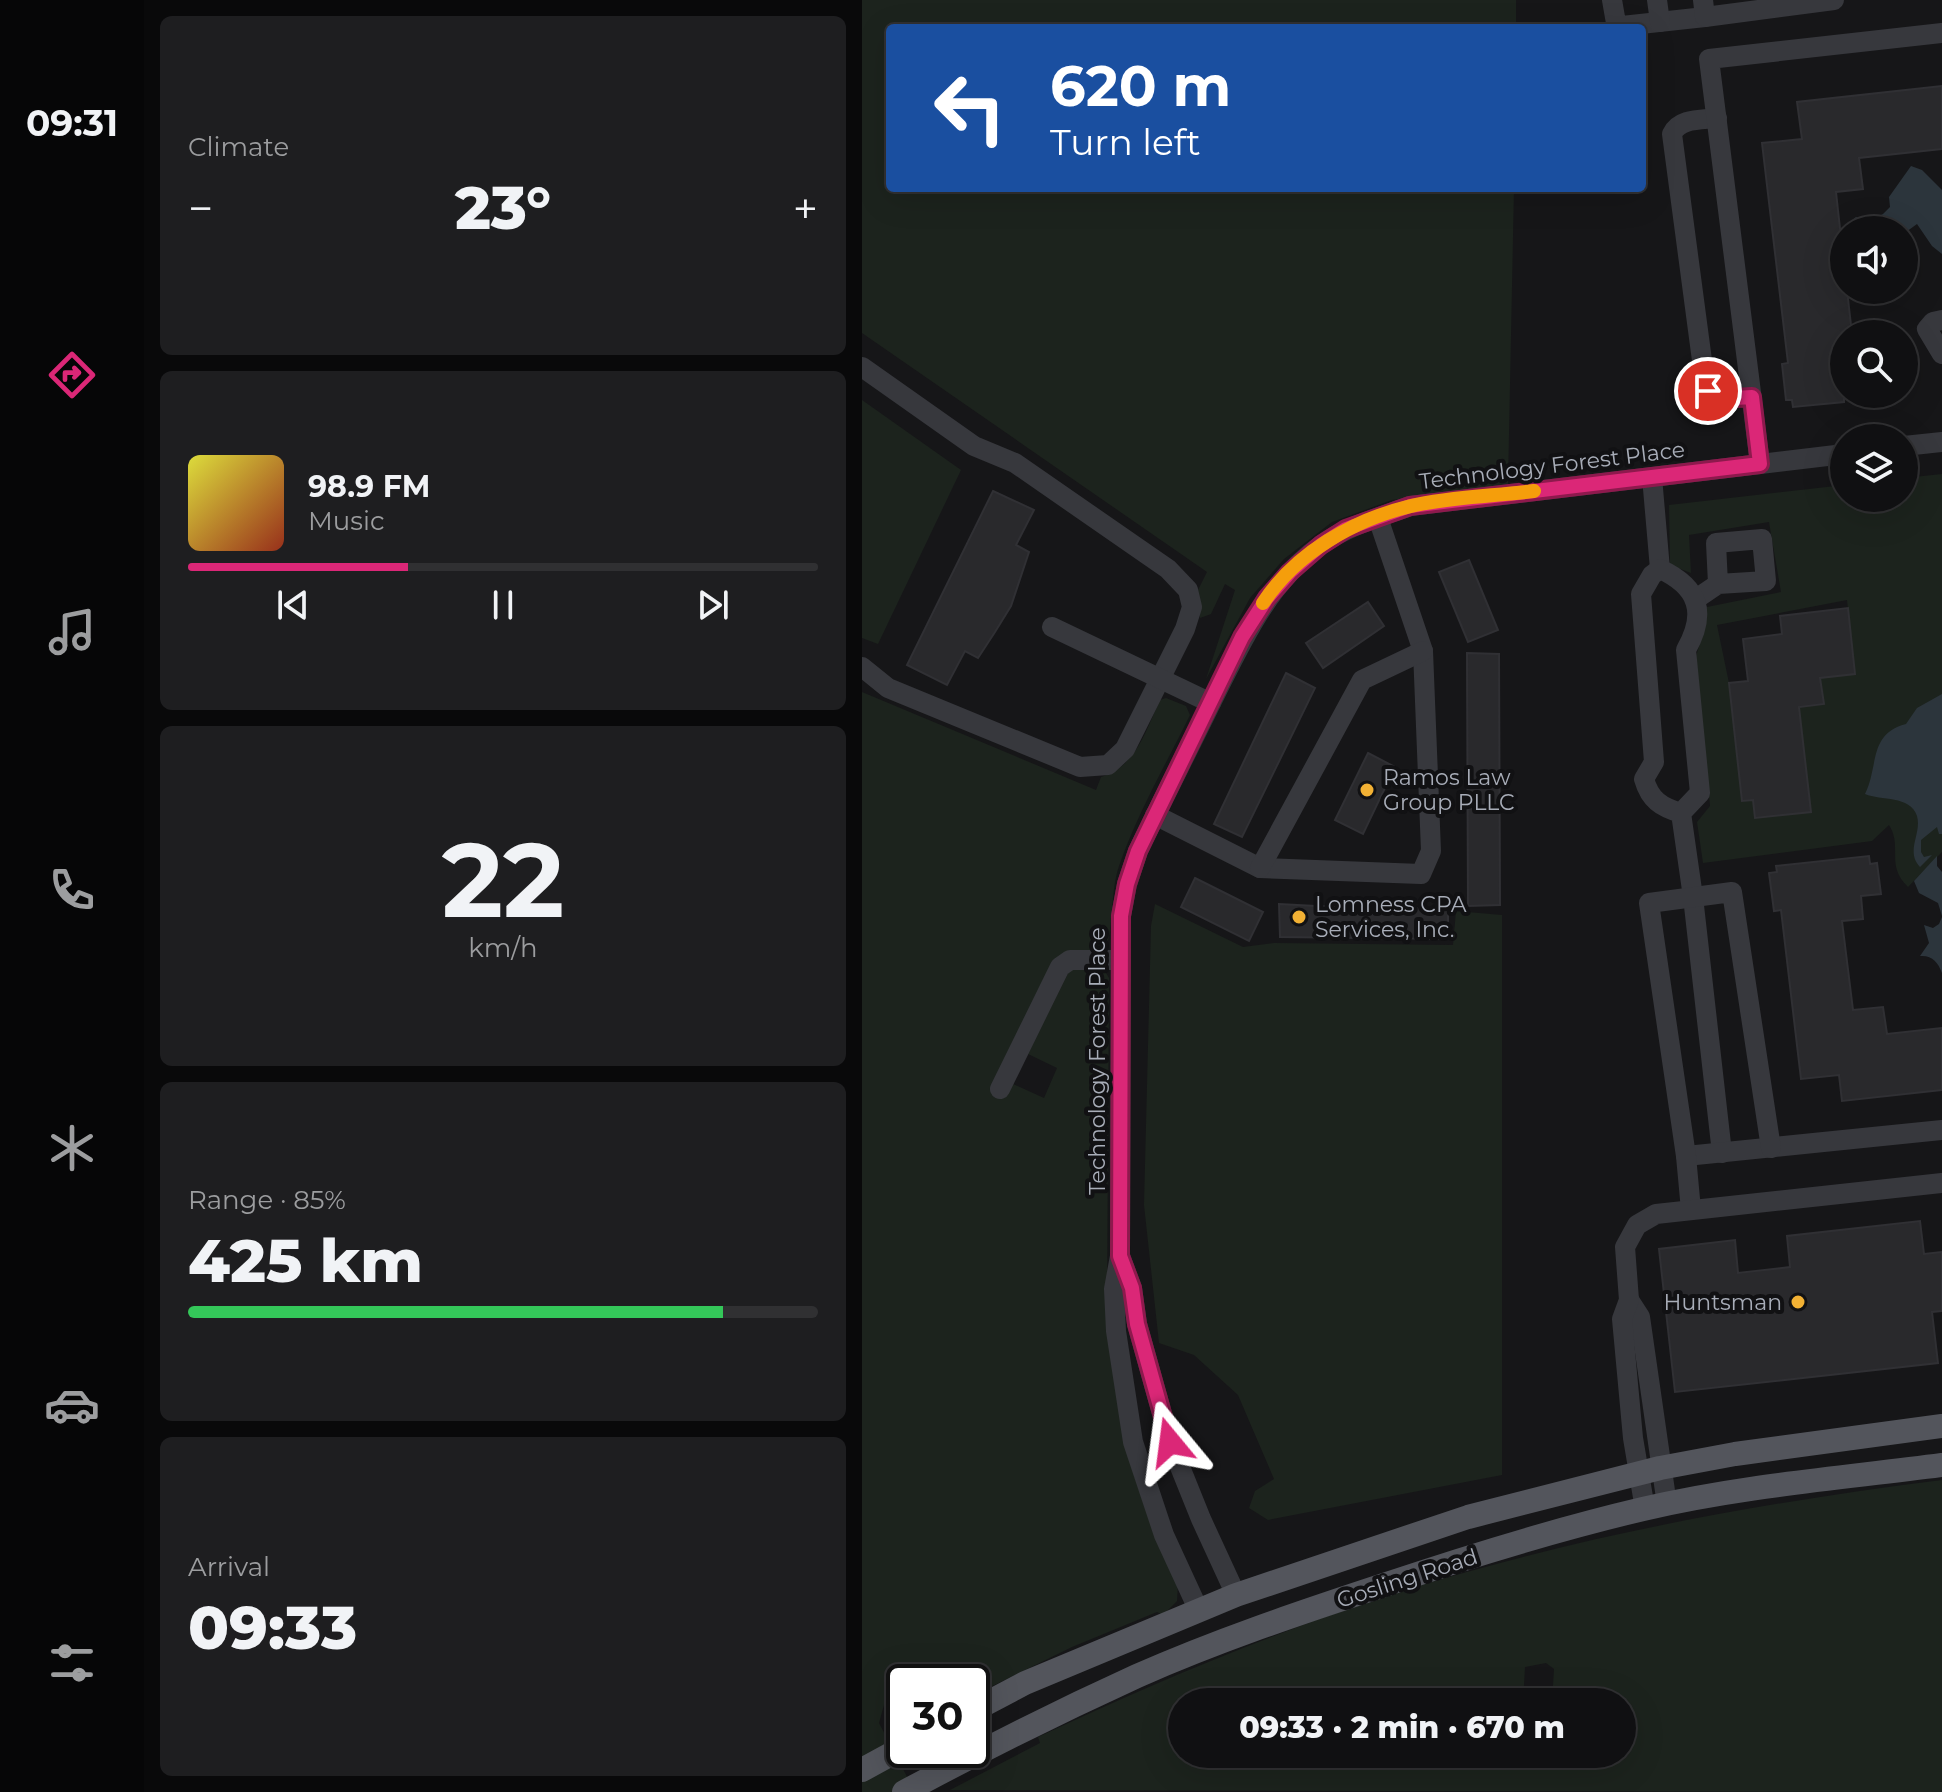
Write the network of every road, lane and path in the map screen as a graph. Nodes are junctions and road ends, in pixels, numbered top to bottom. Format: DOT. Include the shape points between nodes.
graph roads {
  1 [pos="1612,0"];
  2 [pos="1657,0"];
  3 [pos="1834,0"];
  4 [pos="1704,8"];
  5 [pos="1660,22"];
  6 [pos="1617,24"];
  7 [pos="1644,24"];
  8 [pos="1942,33"];
  9 [pos="1717,118"];
  10 [pos="1942,320"];
  11 [pos="1942,354"];
  12 [pos="862,367"];
  13 [pos="1752,397"];
  14 [pos="1942,442"];
  15 [pos="1918,445"];
  16 [pos="1830,456"];
  17 [pos="1760,464"];
  18 [pos="1652,477"];
  19 [pos="1378,518"];
  20 [pos="1660,569"];
  21 [pos="1718,584"];
  22 [pos="1696,599"];
  23 [pos="1052,627"];
  24 [pos="1423,651"];
  25 [pos="862,667"];
  26 [pos="1160,678"];
  27 [pos="1211,703"];
  28 [pos="1681,813"];
  29 [pos="1155,815"];
  30 [pos="1260,868"];
  31 [pos="1693,897"];
  32 [pos="1121,960"];
  33 [pos="1000,1089"];
  34 [pos="1942,1130"];
  35 [pos="1771,1148"];
  36 [pos="1722,1153"];
  37 [pos="1686,1156"];
  38 [pos="1942,1183"];
  39 [pos="1691,1210"];
  40 [pos="1120,1256"];
  41 [pos="1942,1426"];
  42 [pos="1942,1465"];
  43 [pos="1649,1470"];
  44 [pos="1656,1507"];
  45 [pos="1236,1595"];
  46 [pos="1199,1611"];
  47 [pos="990,1701"];
  48 [pos="886,1757"];
  49 [pos="862,1770"];
  50 [pos="904,1792"];
  1 -- 6 [label="street"];
  2 -- 5 [label="street"];
  3 -- 4 [label="street"];
  4 -- 5 [label="street"];
  5 -- 7 [label="street"];
  8 -- 9 [label="street" via="1709,59"];
  9 -- 13 [label="street"];
  9 -- 13 [label="street" via="1682,123 1672,134 1705,383 1719,399"];
  10 -- 11 [label="street" via="1927,329"];
  12 -- 26 [label="street" via="974,446 1015,463 1168,569 1188,590 1192,607"];
  13 -- 17 [label="street"];
  14 -- 15 [label="street"];
  16 -- 17 [label="street, Technology Forest Place"];
  17 -- 18 [label="street, Technology Forest Place"];
  18 -- 19 [label="street, Technology Forest Place" via="1410,506"];
  18 -- 20 [label="street"];
  19 -- 24 [label="street"];
  19 -- 27 [label="street, Technology Forest Place" via="1346,529 1290,572 1242,637"];
  20 -- 22 [label="street" via="1680,578"];
  20 -- 28 [label="street" via="1641,594 1654,762 1644,779 1649,794 1663,807"];
  21 -- 22 [label="street"];
  22 -- 28 [label="street" via="1697,629 1686,650 1700,793"];
  23 -- 26 [label="street"];
  24 -- 30 [label="street" via="1362,680"];
  24 -- 30 [label="street" via="1431,851 1421,874"];
  25 -- 26 [label="street" via="888,688 1080,767 1108,765 1125,749"];
  26 -- 27 [label="street"];
  27 -- 29 [label="street, Technology Forest Place"];
  28 -- 31 [label="street"];
  29 -- 30 [label="street"];
  29 -- 32 [label="street, Technology Forest Place" via="1127,884"];
  31 -- 35 [label="street" via="1732,892"];
  31 -- 36 [label="street"];
  31 -- 37 [label="street" via="1649,903"];
  32 -- 33 [label="street" via="1070,960 1060,967"];
  32 -- 40 [label="street, Technology Forest Place"];
  34 -- 35 [label="street"];
  35 -- 36 [label="street"];
  36 -- 37 [label="street"];
  37 -- 39 [label="street"];
  38 -- 39 [label="street"];
  39 -- 43 [label="street" via="1656,1214 1637,1225 1625,1247 1629,1300 1640,1317"];
  40 -- 45 [label="street, Technology Forest Place" via="1170,1442"];
  40 -- 46 [label="street, Technology Forest Place" via="1114,1289 1116,1331 1133,1442 1164,1535"];
  41 -- 43 [label="main road, Gosling Road"];
  42 -- 44 [label="main road, Gosling Road"];
  43 -- 44 [label="street"];
  43 -- 45 [label="main road, Gosling Road" via="1468,1517"];
  44 -- 50 [label="main road, Gosling Road" via="1464,1559 1215,1644 1137,1676"];
  45 -- 46 [label="main road, Gosling Road"];
  46 -- 47 [label="main road, Gosling Road"];
  48 -- 49 [label="main road"];
}
